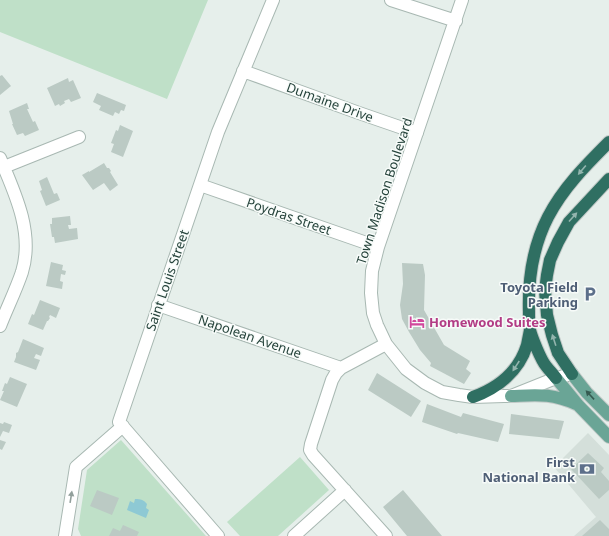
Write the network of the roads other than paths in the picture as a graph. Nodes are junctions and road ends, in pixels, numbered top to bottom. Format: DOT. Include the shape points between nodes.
graph roads {
  1 [pos="273,0"];
  2 [pos="391,0"];
  3 [pos="462,0"];
  4 [pos="456,21"];
  5 [pos="244,71"];
  6 [pos="417,133"];
  7 [pos="79,137"];
  8 [pos="609,142"];
  9 [pos="2,163"];
  10 [pos="609,179"];
  11 [pos="200,185"];
  12 [pos="378,247"];
  13 [pos="158,305"];
  14 [pos="0,326"];
  15 [pos="530,330"];
  16 [pos="386,344"];
  17 [pos="341,368"];
  18 [pos="572,374"];
  19 [pos="556,378"];
  20 [pos="511,396"];
  21 [pos="473,397"];
  22 [pos="579,406"];
  23 [pos="609,414"];
  24 [pos="123,426"];
  25 [pos="609,437"];
  26 [pos="345,490"];
  27 [pos="65,536"];
  28 [pos="218,536"];
  29 [pos="294,536"];
  30 [pos="386,536"];
  1 -- 5 [label="street, Saint Louis Street"];
  2 -- 4 [label="street"];
  3 -- 4 [label="street, Town Madison Boulevard"];
  4 -- 6 [label="street, Town Madison Boulevard"];
  5 -- 6 [label="street, Dumaine Drive"];
  5 -- 11 [label="street, Saint Louis Street" via="218,132"];
  6 -- 12 [label="street, Town Madison Boulevard"];
  7 -- 9 [label="street"];
  8 -- 15 [label="highway, one-way" via="565,190 538,240 528,293"];
  9 -- 14 [label="street" via="23,218 26,252 22,271"];
  18 -- 10 [label="highway, one-way" via="558,353 552,335 545,292 547,275 550,260 569,222"];
  11 -- 12 [label="street, Poydras Street"];
  11 -- 13 [label="street, Saint Louis Street"];
  12 -- 16 [label="street, Town Madison Boulevard" via="372,271 371,293 373,313"];
  13 -- 17 [label="street, Napolean Avenue"];
  13 -- 24 [label="street, Saint Louis Street" via="119,422"];
  15 -- 19 [label="highway" via="546,366"];
  15 -- 21 [label="highway, one-way" via="522,357 512,372 495,386"];
  16 -- 17 [label="street"];
  16 -- 21 [label="street, Town Madison Boulevard" via="406,369 425,383 442,392"];
  17 -- 26 [label="street" via="332,380 310,450"];
  18 -- 19 [label="street, Town Madison Boulevard"];
  23 -- 18 [label="main road, one-way"];
  19 -- 20 [label="street, Town Madison Boulevard"];
  19 -- 22 [label="main road"];
  20 -- 21 [label="street, Town Madison Boulevard"];
  20 -- 22 [label="main road" via="545,395 564,399"];
  22 -- 25 [label="main road"];
  27 -- 24 [label="street, one-way" via="76,467"];
  24 -- 28 [label="street"];
  26 -- 29 [label="street"];
  26 -- 30 [label="street"];
}
